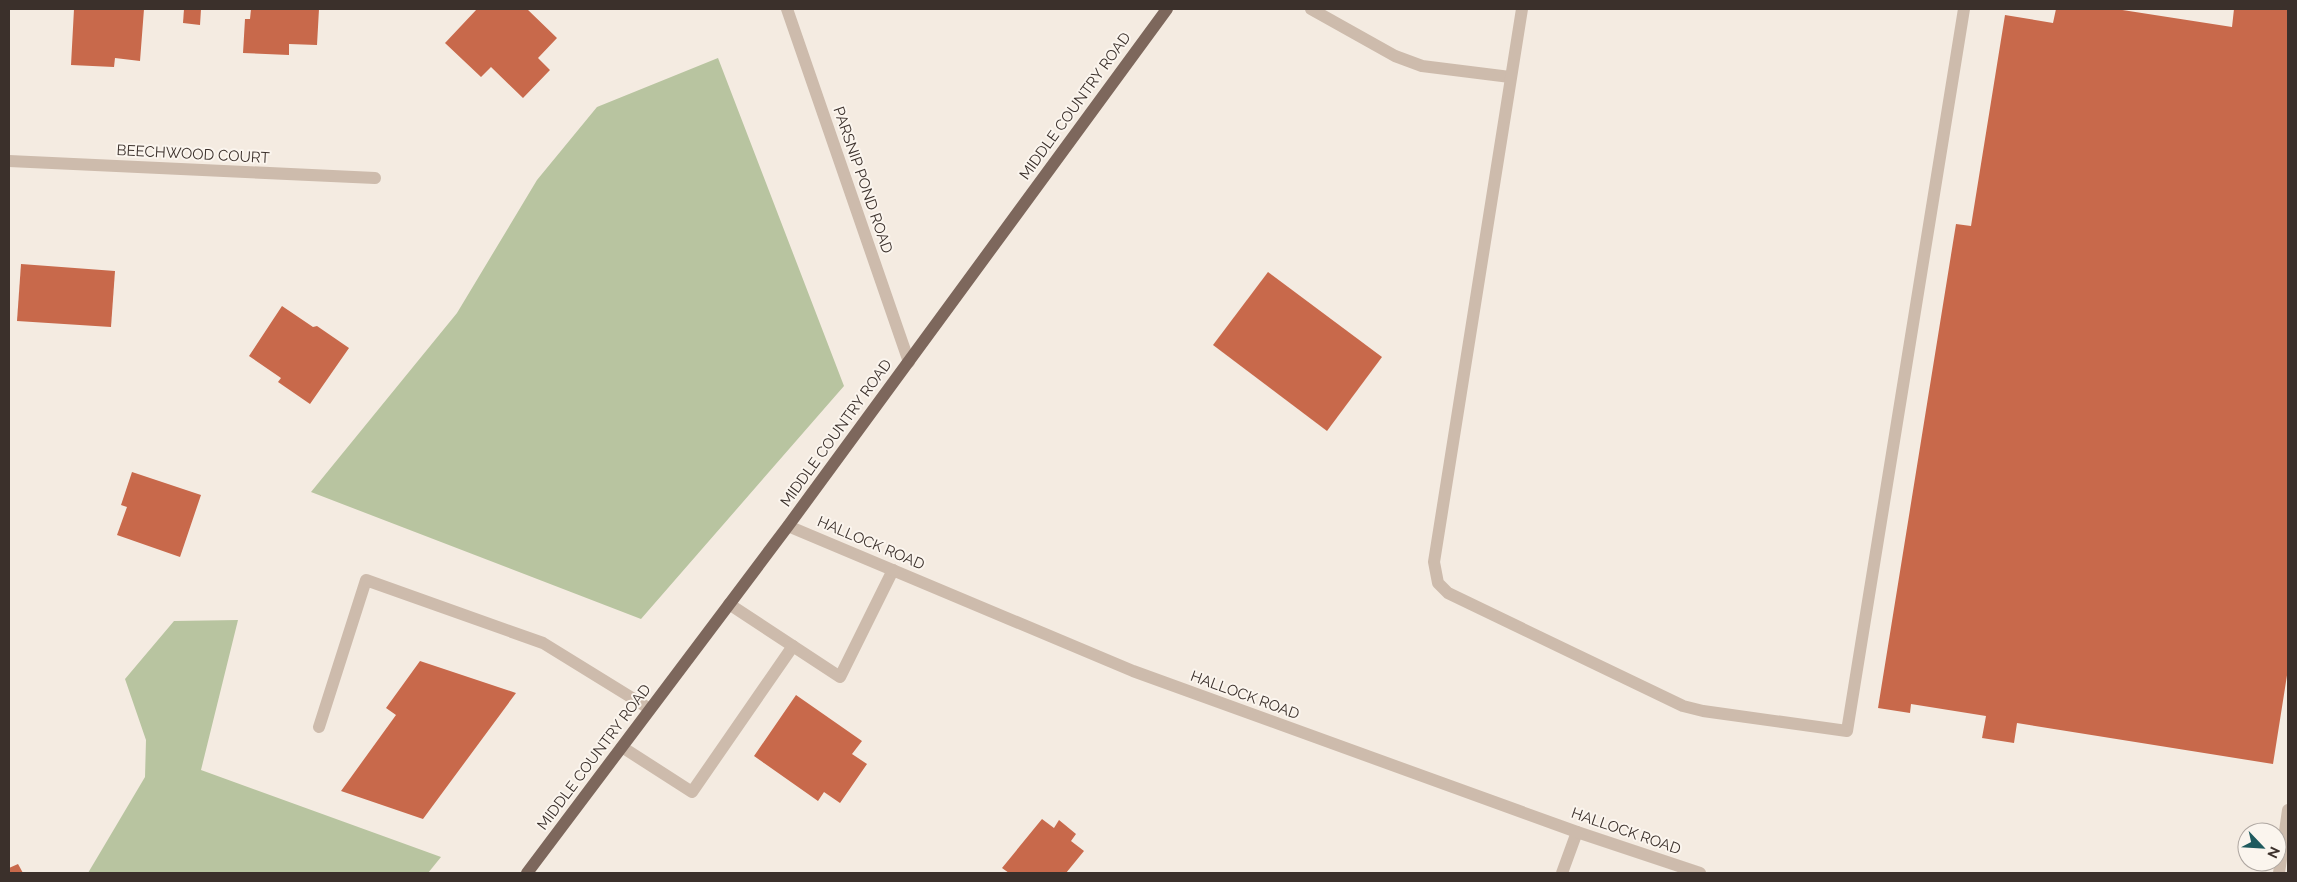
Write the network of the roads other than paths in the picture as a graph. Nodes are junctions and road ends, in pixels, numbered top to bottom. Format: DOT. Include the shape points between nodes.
graph roads {
  1 [pos="787,9"];
  2 [pos="1167,9"];
  3 [pos="1311,9"];
  4 [pos="1522,9"];
  5 [pos="1964,9"];
  6 [pos="1510,77"];
  7 [pos="9,161"];
  8 [pos="375,178"];
  9 [pos="909,362"];
  10 [pos="788,526"];
  11 [pos="893,570"];
  12 [pos="729,604"];
  13 [pos="793,646"];
  14 [pos="650,709"];
  15 [pos="319,727"];
  16 [pos="622,747"];
  17 [pos="2288,810"];
  18 [pos="1577,832"];
  19 [pos="527,873"];
  20 [pos="1562,873"];
  21 [pos="1700,873"];
  22 [pos="2279,873"];
  1 -- 9 [label="street, PARSNIP POND ROAD"];
  2 -- 9 [label="main road, MIDDLE COUNTRY ROAD"];
  3 -- 6 [label="street" via="1395,56 1422,66"];
  4 -- 6 [label="street"];
  5 -- 6 [label="street" via="1847,731 1684,706 1448,593 1438,583 1434,562"];
  7 -- 8 [label="street, BEECHWOOD COURT"];
  9 -- 10 [label="main road, MIDDLE COUNTRY ROAD"];
  10 -- 11 [label="street, HALLOCK ROAD"];
  10 -- 12 [label="main road, MIDDLE COUNTRY ROAD"];
  11 -- 13 [label="street" via="840,676"];
  11 -- 18 [label="street, HALLOCK ROAD" via="1132,671"];
  12 -- 13 [label="street"];
  12 -- 14 [label="main road, MIDDLE COUNTRY ROAD"];
  13 -- 16 [label="street" via="692,792"];
  14 -- 15 [label="street" via="543,643 366,580"];
  14 -- 16 [label="main road, MIDDLE COUNTRY ROAD"];
  16 -- 19 [label="main road, MIDDLE COUNTRY ROAD"];
  17 -- 22 [label="street"];
  18 -- 20 [label="street"];
  18 -- 21 [label="street, HALLOCK ROAD"];
}
